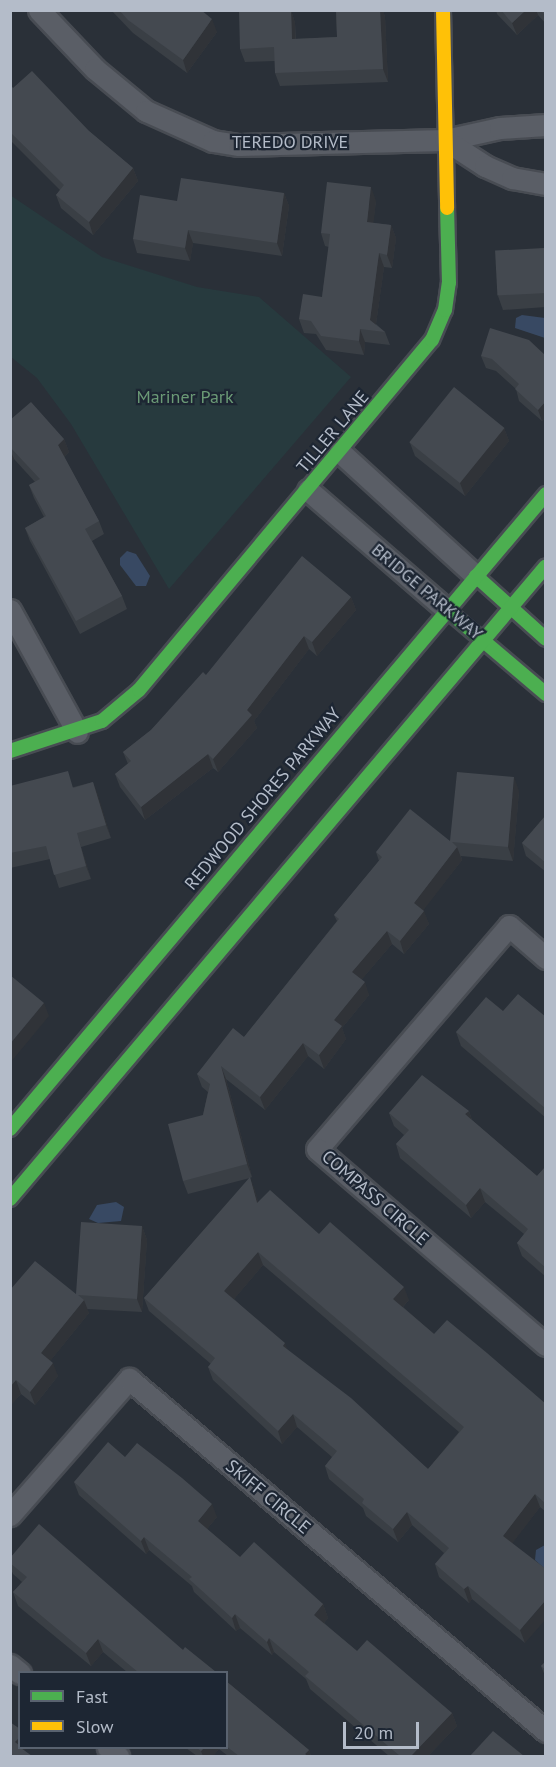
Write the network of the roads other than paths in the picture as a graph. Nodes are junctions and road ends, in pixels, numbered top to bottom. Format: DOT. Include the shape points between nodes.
graph roads {
  1 [pos="39,10"];
  2 [pos="443,10"];
  3 [pos="546,125"];
  4 [pos="445,140"];
  5 [pos="546,184"];
  6 [pos="340,452"];
  7 [pos="308,490"];
  8 [pos="546,494"];
  9 [pos="546,566"];
  10 [pos="476,576"];
  11 [pos="511,609"];
  12 [pos="10,610"];
  13 [pos="447,610"];
  14 [pos="546,639"];
  15 [pos="484,641"];
  16 [pos="546,694"];
  17 [pos="77,732"];
  18 [pos="10,751"];
  19 [pos="546,958"];
  20 [pos="10,1129"];
  21 [pos="10,1199"];
  22 [pos="546,1345"];
  23 [pos="10,1515"];
  24 [pos="546,1731"];
  1 -- 4 [label="street, TEREDO DRIVE" via="120,92 146,111 191,134 239,145"];
  2 -- 4 [label="main road, TILLER LANE"];
  3 -- 4 [label="street, TEREDO DRIVE" via="501,128"];
  4 -- 5 [label="street" via="512,178"];
  4 -- 6 [label="main road, TILLER LANE" via="449,283 440,326"];
  6 -- 7 [label="main road, TILLER LANE"];
  6 -- 10 [label="street"];
  7 -- 13 [label="street, BRIDGE PARKWAY"];
  7 -- 17 [label="main road, TILLER LANE" via="139,690 102,721"];
  8 -- 10 [label="main road, REDWOOD SHORES PARKWAY"];
  9 -- 11 [label="main road"];
  10 -- 11 [label="main road"];
  10 -- 13 [label="main road, REDWOOD SHORES PARKWAY"];
  11 -- 14 [label="main road"];
  11 -- 15 [label="main road"];
  12 -- 17 [label="street"];
  13 -- 15 [label="main road, BRIDGE PARKWAY"];
  13 -- 20 [label="main road, REDWOOD SHORES PARKWAY"];
  15 -- 16 [label="main road, BRIDGE PARKWAY"];
  15 -- 21 [label="main road"];
  17 -- 18 [label="main road, TILLER LANE"];
  19 -- 22 [label="street, COMPASS CIRCLE" via="508,926 317,1149"];
  23 -- 24 [label="street, SKIFF CIRCLE" via="129,1379"];
}
